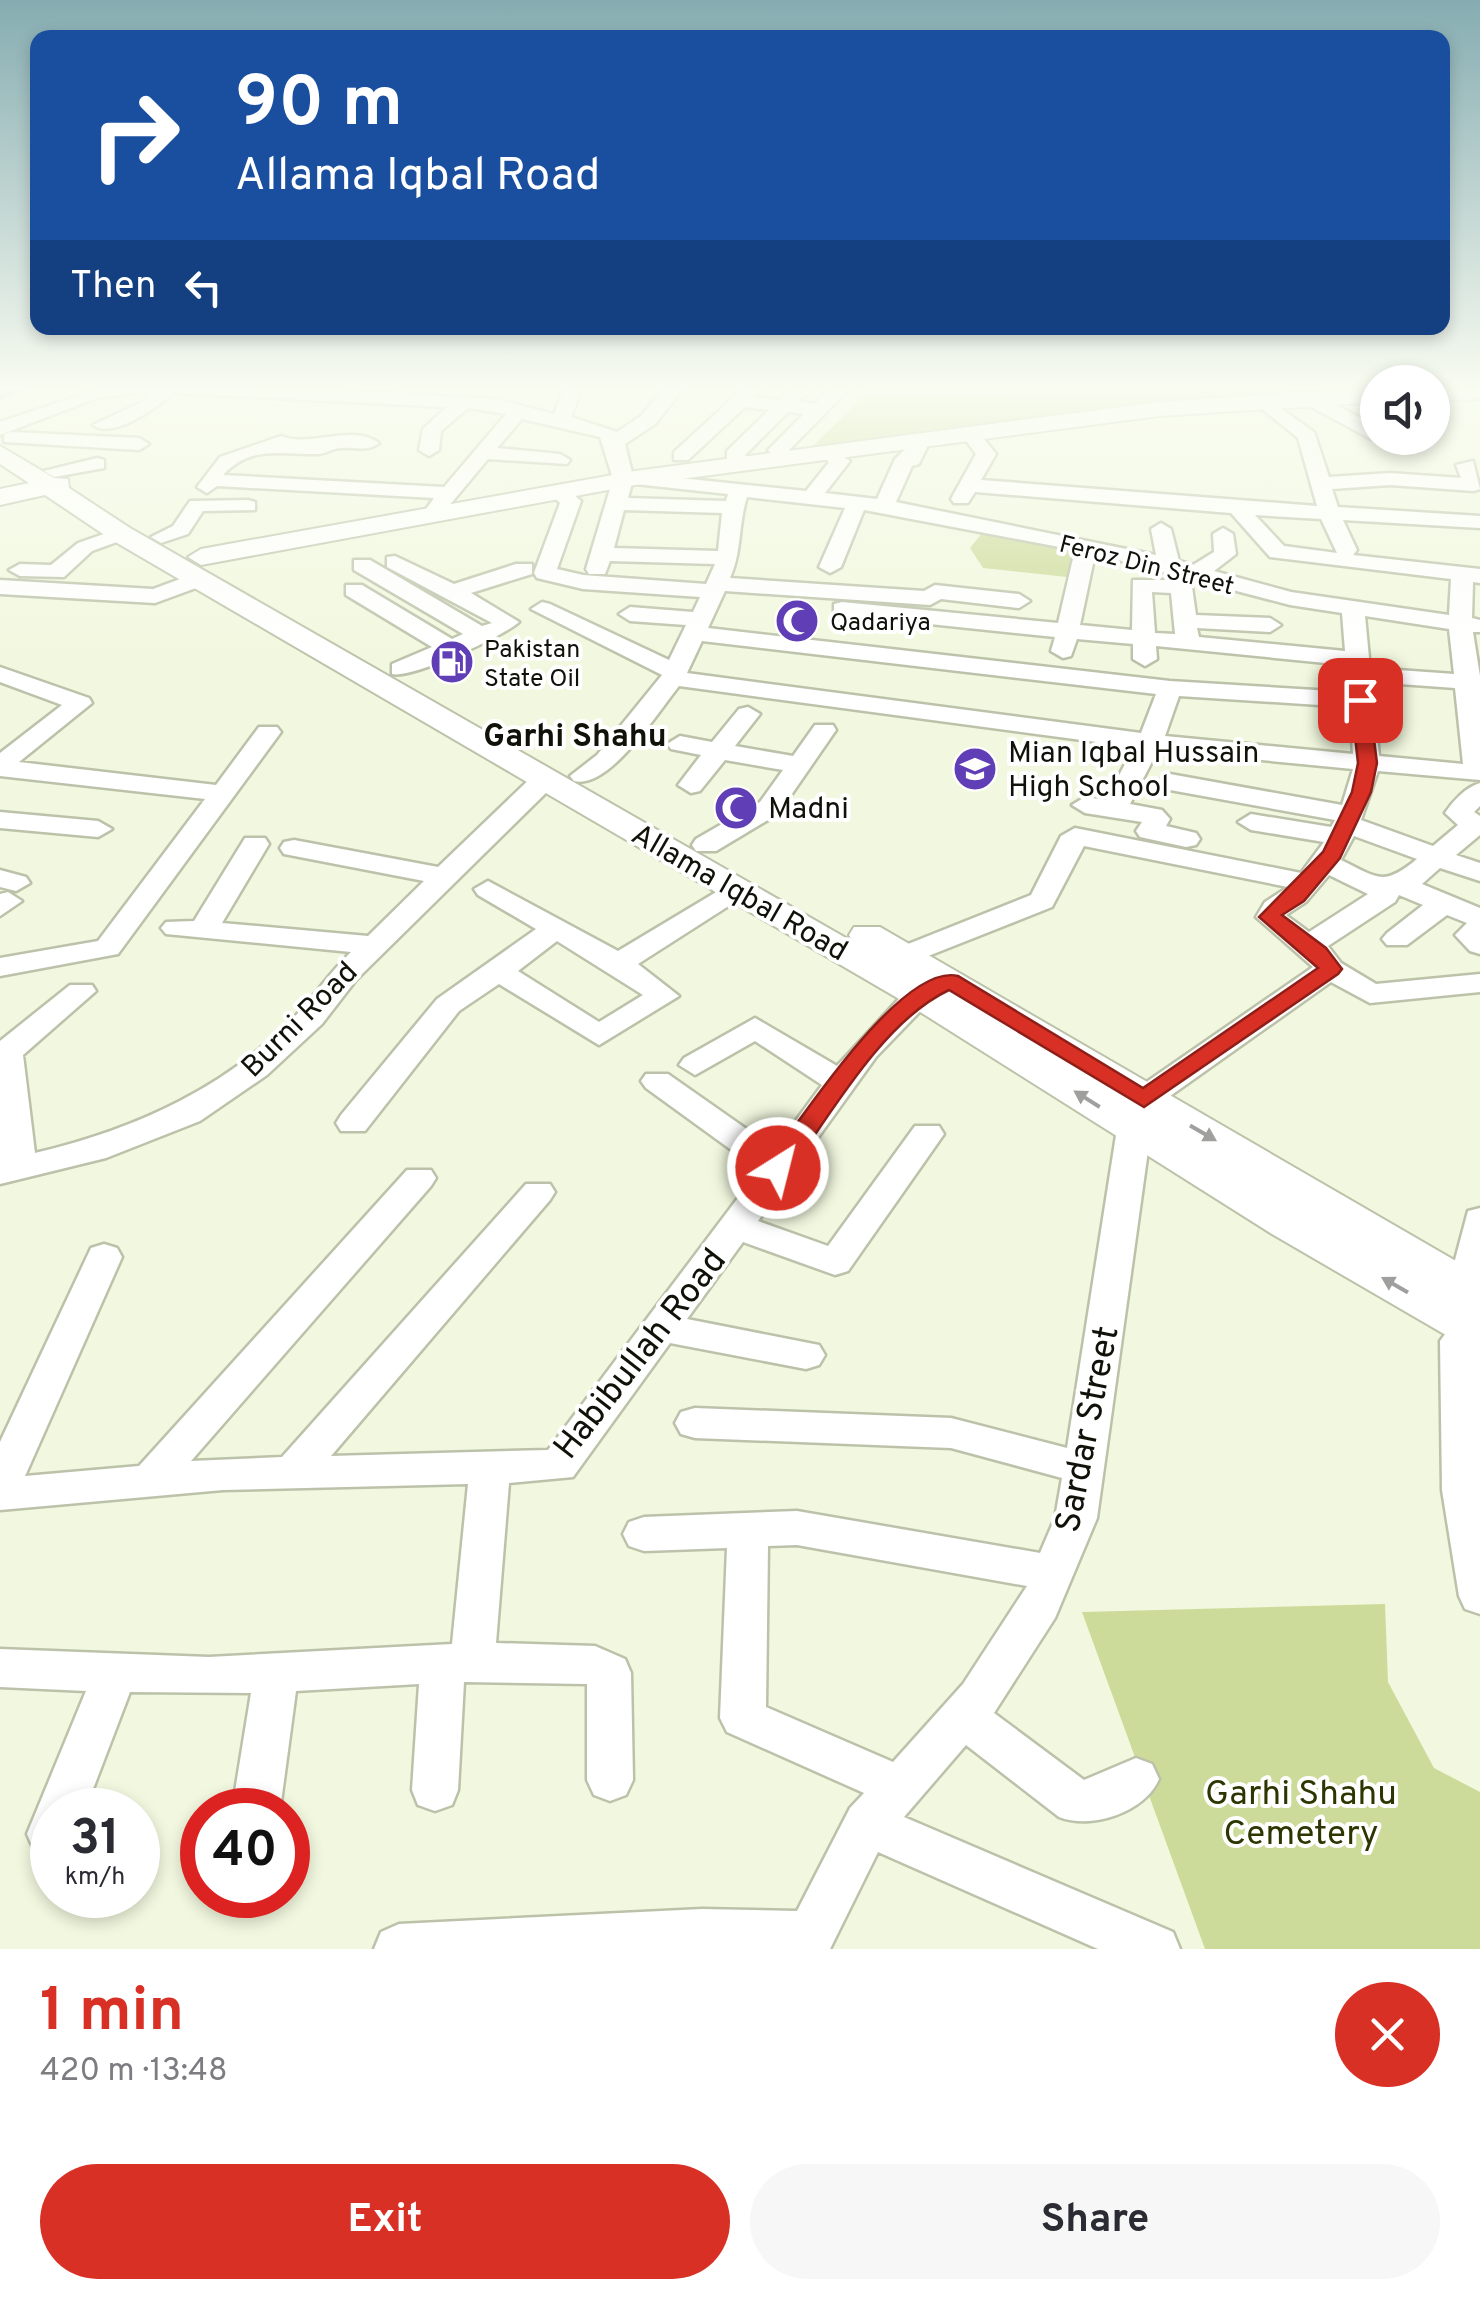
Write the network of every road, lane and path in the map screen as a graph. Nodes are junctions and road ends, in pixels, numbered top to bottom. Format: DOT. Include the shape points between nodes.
graph roads {
  1 [pos="65,477"];
  2 [pos="69,477"];
  3 [pos="69,477"];
  4 [pos="212,477"];
  5 [pos="296,477"];
  6 [pos="386,477"];
  7 [pos="463,477"];
  8 [pos="638,477"];
  9 [pos="827,477"];
  10 [pos="897,477"];
  11 [pos="973,477"];
  12 [pos="1317,477"];
  13 [pos="1398,477"];
  14 [pos="1456,477"];
  15 [pos="1471,477"];
  16 [pos="629,478"];
  17 [pos="291,483"];
  18 [pos="1319,484"];
  19 [pos="968,485"];
  20 [pos="1400,485"];
  21 [pos="558,490"];
  22 [pos="448,495"];
  23 [pos="0,497"];
  24 [pos="811,498"];
  25 [pos="857,503"];
  26 [pos="248,506"];
  27 [pos="884,506"];
  28 [pos="1236,507"];
  29 [pos="733,508"];
  30 [pos="1480,509"];
  31 [pos="1329,513"];
  32 [pos="613,514"];
  33 [pos="950,522"];
  34 [pos="1480,522"];
  35 [pos="1161,530"];
  36 [pos="121,534"];
  37 [pos="1223,534"];
  38 [pos="161,537"];
  39 [pos="1408,543"];
  40 [pos="1086,547"];
  41 [pos="1346,550"];
  42 [pos="729,558"];
  43 [pos="395,562"];
  44 [pos="1169,564"];
  45 [pos="362,565"];
  46 [pos="830,567"];
  47 [pos="200,568"];
  48 [pos="1194,573"];
  49 [pos="1347,578"];
  50 [pos="7,579"];
  51 [pos="1468,580"];
  52 [pos="715,588"];
  53 [pos="354,590"];
  54 [pos="452,592"];
  55 [pos="847,600"];
  56 [pos="1019,601"];
  57 [pos="476,605"];
  58 [pos="542,609"];
  59 [pos="1353,610"];
  60 [pos="630,614"];
  61 [pos="1270,625"];
  62 [pos="1470,625"];
  63 [pos="697,626"];
  64 [pos="1186,633"];
  65 [pos="1066,634"];
  66 [pos="482,635"];
  67 [pos="1143,641"];
  68 [pos="450,646"];
  69 [pos="820,648"];
  70 [pos="0,674"];
  71 [pos="1059,675"];
  72 [pos="674,676"];
  73 [pos="1358,678"];
  74 [pos="402,679"];
  75 [pos="1473,682"];
  76 [pos="1159,687"];
  77 [pos="748,714"];
  78 [pos="824,730"];
  79 [pos="268,732"];
  80 [pos="0,740"];
  81 [pos="29,742"];
  82 [pos="1150,742"];
  83 [pos="680,744"];
  84 [pos="720,751"];
  85 [pos="1367,763"];
  86 [pos="0,766"];
  87 [pos="799,766"];
  88 [pos="583,776"];
  89 [pos="545,779"];
  90 [pos="1170,782"];
  91 [pos="691,785"];
  92 [pos="1480,790"];
  93 [pos="220,793"];
  94 [pos="1085,805"];
  95 [pos="1114,810"];
  96 [pos="0,820"];
  97 [pos="1251,822"];
  98 [pos="1345,825"];
  99 [pos="98,829"];
  100 [pos="255,844"];
  101 [pos="706,845"];
  102 [pos="294,848"];
  103 [pos="1435,856"];
  104 [pos="1318,870"];
  105 [pos="1480,873"];
  106 [pos="444,877"];
  107 [pos="1392,886"];
  108 [pos="488,889"];
  109 [pos="738,891"];
  110 [pos="1444,903"];
  111 [pos="1480,918"];
  112 [pos="1480,927"];
  113 [pos="558,930"];
  114 [pos="1396,939"];
  115 [pos="375,944"];
  116 [pos="1480,945"];
  117 [pos="1308,946"];
  118 [pos="903,956"];
  119 [pos="618,964"];
  120 [pos="0,967"];
  121 [pos="1330,969"];
  122 [pos="498,971"];
  123 [pos="1480,982"];
  124 [pos="935,988"];
  125 [pos="81,991"];
  126 [pos="695,1065"];
  127 [pos="658,1081"];
  128 [pos="841,1084"];
  129 [pos="1139,1114"];
  130 [pos="352,1123"];
  131 [pos="927,1134"];
  132 [pos="778,1168"];
  133 [pos="10,1170"];
  134 [pos="419,1178"];
  135 [pos="538,1192"];
  136 [pos="1480,1220"];
  137 [pos="736,1226"];
  138 [pos="104,1257"];
  139 [pos="1472,1309"];
  140 [pos="661,1328"];
  141 [pos="806,1355"];
  142 [pos="695,1422"];
  143 [pos="490,1468"];
  144 [pos="1085,1469"];
  145 [pos="294,1472"];
  146 [pos="150,1480"];
  147 [pos="0,1490"];
  148 [pos="748,1530"];
  149 [pos="644,1534"];
  150 [pos="1053,1574"];
  151 [pos="1480,1596"];
  152 [pos="458,1662"];
  153 [pos="0,1668"];
  154 [pos="115,1672"];
  155 [pos="276,1672"];
  156 [pos="962,1716"];
  157 [pos="1136,1779"];
  158 [pos="610,1780"];
  159 [pos="900,1787"];
  160 [pos="70,1788"];
  161 [pos="259,1788"];
  162 [pos="435,1790"];
  163 [pos="867,1824"];
  164 [pos="806,1942"];
  165 [pos="400,1949"];
  166 [pos="1155,1949"];
  1 -- 23 [label="main road"];
  2 -- 36 [label="main road, Allama Iqbal Road"];
  3 -- 38 [label="main road, Allama Iqbal Road"];
  4 -- 17 [label="street"];
  5 -- 17 [label="street"];
  6 -- 22 [label="street"];
  7 -- 22 [label="street"];
  8 -- 16 [label="main road"];
  9 -- 24 [label="street"];
  10 -- 27 [label="street"];
  11 -- 19 [label="street"];
  12 -- 18 [label="street"];
  13 -- 20 [label="street"];
  14 -- 20 [label="street"];
  15 -- 30 [label="street"];
  16 -- 21 [label="main road"];
  16 -- 29 [label="street, Feroz Din Street"];
  16 -- 32 [label="street"];
  17 -- 22 [label="street"];
  18 -- 20 [label="street"];
  18 -- 31 [label="street"];
  19 -- 28 [label="street" via="1113,509"];
  19 -- 33 [label="street"];
  21 -- 22 [label="main road"];
  21 -- 52 [label="street" via="571,501 545,574"];
  22 -- 47 [label="main road"];
  24 -- 25 [label="street, Feroz Din Street"];
  24 -- 29 [label="street, Feroz Din Street"];
  25 -- 27 [label="street, Feroz Din Street"];
  25 -- 46 [label="street"];
  26 -- 38 [label="street" via="197,505 181,530"];
  27 -- 33 [label="street, Feroz Din Street"];
  28 -- 31 [label="street"];
  28 -- 39 [label="street" via="1278,552"];
  29 -- 32 [label="street"];
  29 -- 42 [label="street"];
  31 -- 39 [label="street"];
  31 -- 41 [label="street"];
  32 -- 42 [label="street" via="599,562 639,547"];
  33 -- 40 [label="street, Feroz Din Street"];
  34 -- 39 [label="street"];
  35 -- 44 [label="street"];
  36 -- 47 [label="main road, Allama Iqbal Road"];
  36 -- 50 [label="street" via="85,547 56,572"];
  37 -- 48 [label="street" via="1225,554"];
  38 -- 47 [label="main road, Allama Iqbal Road"];
  39 -- 51 [label="street"];
  40 -- 44 [label="street, Feroz Din Street"];
  40 -- 65 [label="street"];
  42 -- 52 [label="street"];
  43 -- 54 [label="street"];
  44 -- 48 [label="street, Feroz Din Street"];
  45 -- 66 [label="street"];
  47 -- 50 [label="street" via="155,596"];
  47 -- 74 [label="main road, Allama Iqbal Road"];
  48 -- 59 [label="street, Feroz Din Street"];
  49 -- 51 [label="street"];
  51 -- 62 [label="street"];
  52 -- 55 [label="street"];
  52 -- 63 [label="street"];
  53 -- 68 [label="street"];
  54 -- 57 [label="street"];
  54 -- 57 [label="street" via="531,577"];
  55 -- 56 [label="street"];
  55 -- 65 [label="street"];
  55 -- 69 [label="street"];
  57 -- 66 [label="street" via="508,622"];
  58 -- 72 [label="street"];
  59 -- 62 [label="street, Feroz Din Street"];
  59 -- 73 [label="street"];
  60 -- 63 [label="street"];
  61 -- 64 [label="street"];
  62 -- 75 [label="street"];
  63 -- 69 [label="street"];
  63 -- 72 [label="street"];
  64 -- 67 [label="street"];
  64 -- 67 [label="street" via="1181,587 1141,585"];
  64 -- 73 [label="street"];
  65 -- 67 [label="street"];
  65 -- 71 [label="street"];
  66 -- 68 [label="street"];
  67 -- 76 [label="street"];
  68 -- 74 [label="street"];
  69 -- 71 [label="street"];
  70 -- 81 [label="street" via="80,702"];
  71 -- 76 [label="street"];
  72 -- 82 [label="street"];
  72 -- 88 [label="street" via="606,760"];
  73 -- 75 [label="street"];
  73 -- 76 [label="street"];
  73 -- 85 [label="street"];
  74 -- 88 [label="main road, Allama Iqbal Road"];
  74 -- 89 [label="main road, Allama Iqbal Road"];
  75 -- 85 [label="street" via="1477,773"];
  76 -- 82 [label="street"];
  77 -- 84 [label="street"];
  78 -- 87 [label="street"];
  79 -- 93 [label="street"];
  80 -- 81 [label="street"];
  81 -- 86 [label="street"];
  82 -- 85 [label="street"];
  82 -- 95 [label="street"];
  83 -- 84 [label="street"];
  84 -- 87 [label="street"];
  84 -- 91 [label="street"];
  85 -- 98 [label="street"];
  86 -- 93 [label="street"];
  87 -- 101 [label="street" via="769,808"];
  88 -- 101 [label="main road, Allama Iqbal Road"];
  89 -- 106 [label="street, Burni Road"];
  89 -- 109 [label="main road, Allama Iqbal Road"];
  90 -- 98 [label="street"];
  92 -- 103 [label="street" via="1458,813 1475,825"];
  93 -- 120 [label="street" via="108,948"];
  94 -- 95 [label="street"];
  95 -- 104 [label="street" via="1156,817 1152,833"];
  96 -- 99 [label="street"];
  97 -- 98 [label="street"];
  98 -- 103 [label="street"];
  98 -- 104 [label="street"];
  100 -- 115 [label="street" via="189,929"];
  101 -- 118 [label="main road, Allama Iqbal Road"];
  102 -- 106 [label="street"];
  103 -- 105 [label="street"];
  103 -- 107 [label="street"];
  104 -- 107 [label="street"];
  104 -- 117 [label="street" via="1270,917"];
  104 -- 118 [label="street" via="1075,836 1042,900"];
  106 -- 115 [label="street, Burni Road"];
  107 -- 110 [label="street"];
  107 -- 117 [label="street"];
  108 -- 113 [label="street"];
  109 -- 119 [label="street"];
  109 -- 124 [label="main road, Allama Iqbal Road"];
  110 -- 111 [label="street"];
  110 -- 114 [label="street"];
  112 -- 116 [label="street" via="1470,934"];
  113 -- 119 [label="street"];
  113 -- 122 [label="street" via="534,940 528,952"];
  115 -- 133 [label="street, Burni Road" via="256,1068 188,1114 94,1150"];
  117 -- 121 [label="street"];
  118 -- 124 [label="main road, Allama Iqbal Road"];
  119 -- 122 [label="street" via="664,996 600,1035"];
  121 -- 123 [label="street" via="1370,994"];
  121 -- 129 [label="street"];
  122 -- 130 [label="street" via="448,1004"];
  124 -- 128 [label="street, Habibullah Road" via="865,1050"];
  124 -- 129 [label="main road, Allama Iqbal Road"];
  125 -- 133 [label="street" via="8,1055"];
  126 -- 128 [label="street" via="755,1027"];
  127 -- 132 [label="street"];
  128 -- 132 [label="street, Habibullah Road"];
  139 -- 129 [label="main road, Allama Iqbal Road, one-way"];
  129 -- 139 [label="main road, Allama Iqbal Road, one-way"];
  129 -- 144 [label="street, Sardar Street"];
  131 -- 137 [label="street" via="835,1262"];
  132 -- 137 [label="street, Habibullah Road"];
  134 -- 146 [label="street"];
  135 -- 145 [label="street"];
  136 -- 139 [label="street"];
  137 -- 140 [label="street, Habibullah Road"];
  138 -- 147 [label="street"];
  139 -- 151 [label="street" via="1459,1341 1462,1490"];
  140 -- 141 [label="street"];
  140 -- 143 [label="street, Habibullah Road" via="558,1466"];
  142 -- 144 [label="street" via="950,1433"];
  143 -- 145 [label="street, Habibullah Road"];
  143 -- 152 [label="street"];
  144 -- 150 [label="street, Sardar Street" via="1076,1518"];
  145 -- 146 [label="street, Habibullah Road"];
  146 -- 147 [label="street, Habibullah Road"];
  148 -- 149 [label="street"];
  148 -- 150 [label="street" via="797,1528"];
  148 -- 159 [label="street" via="743,1718"];
  150 -- 156 [label="street, Sardar Street" via="1040,1605"];
  152 -- 155 [label="street"];
  152 -- 158 [label="street" via="604,1666 610,1673"];
  152 -- 162 [label="street"];
  153 -- 154 [label="street"];
  154 -- 155 [label="street"];
  154 -- 160 [label="street"];
  155 -- 161 [label="street"];
  156 -- 157 [label="street" via="1076,1802 1092,1802"];
  156 -- 159 [label="street, Sardar Street"];
  159 -- 163 [label="street, Sardar Street"];
  163 -- 164 [label="street, Sardar Street"];
  163 -- 166 [label="street"];
  164 -- 165 [label="street" via="702,1933"];
}
